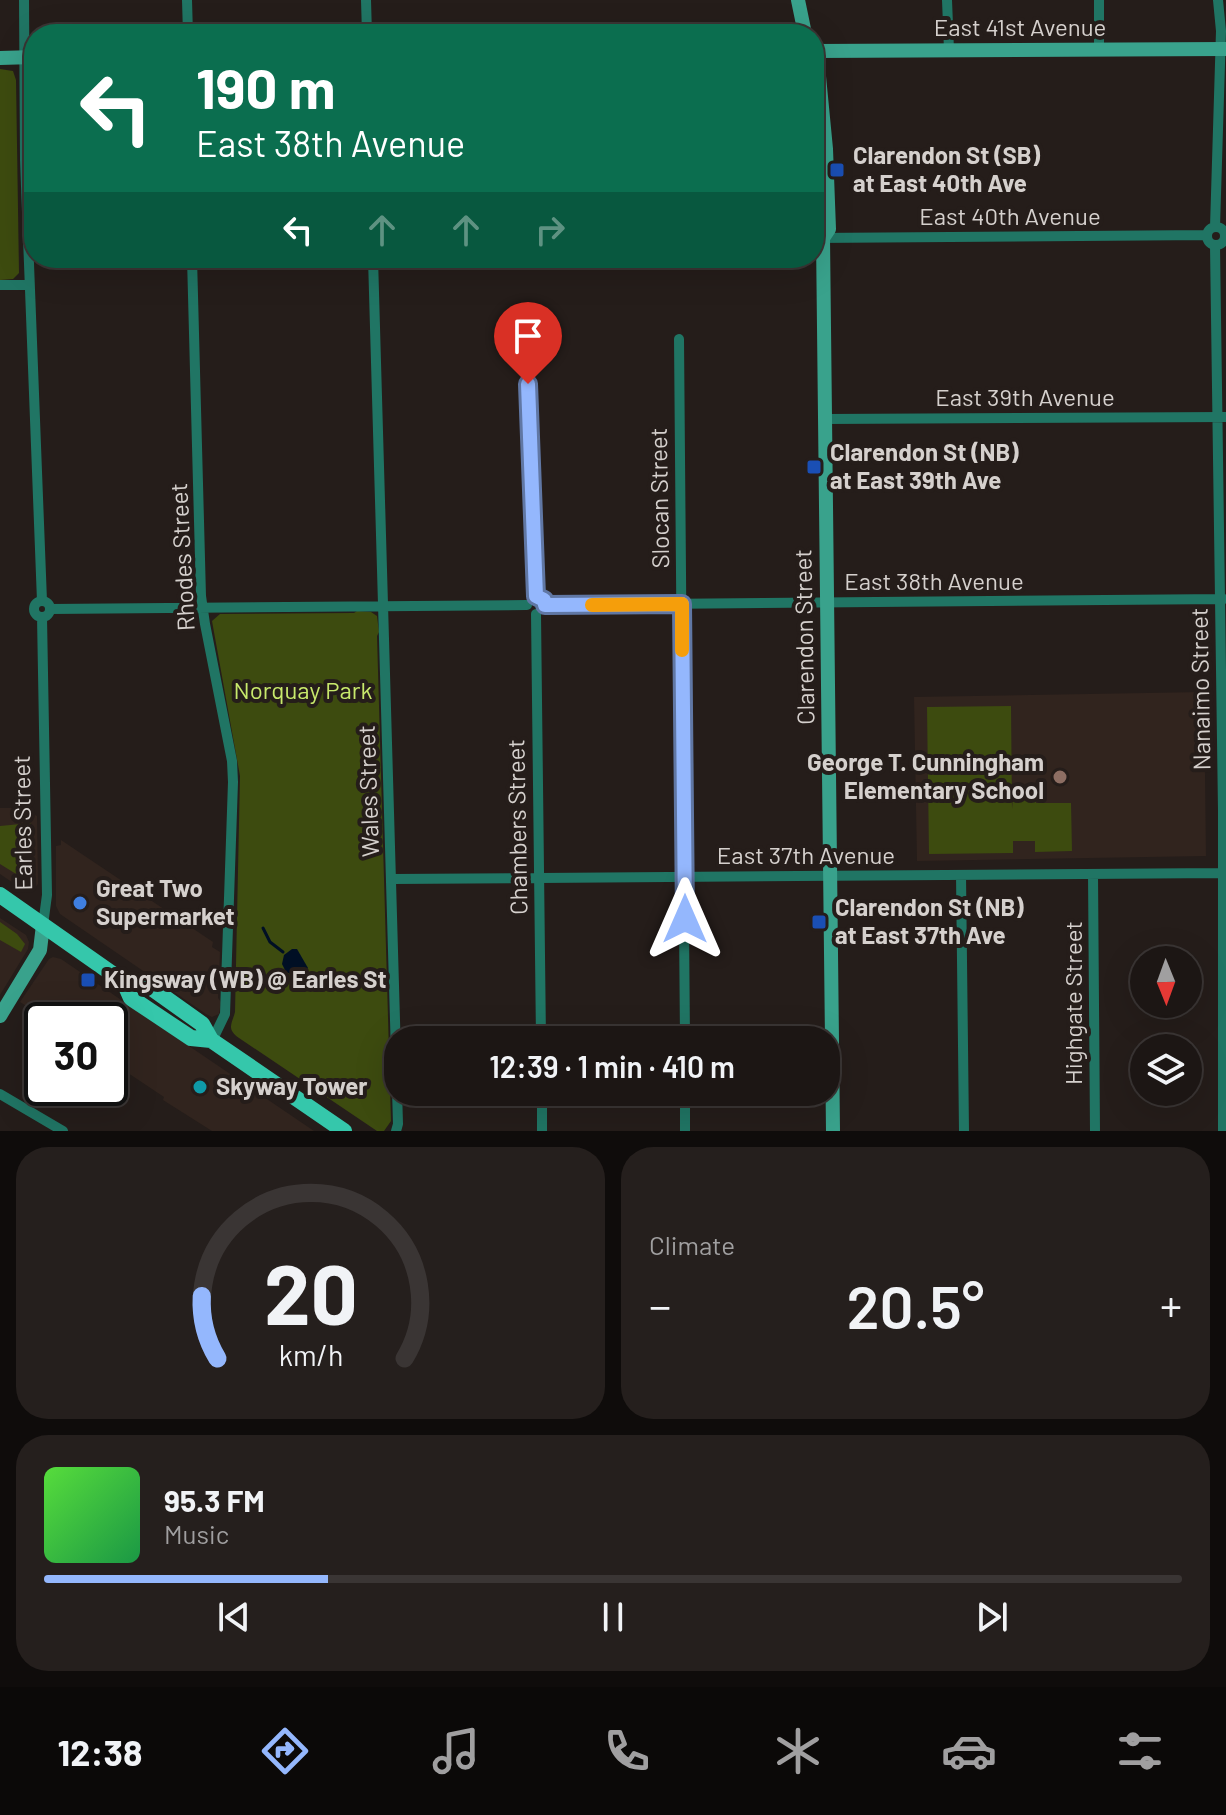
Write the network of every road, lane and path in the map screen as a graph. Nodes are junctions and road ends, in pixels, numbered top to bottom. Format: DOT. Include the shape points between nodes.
graph roads {
  1 [pos="24,0"];
  2 [pos="187,0"];
  3 [pos="366,0"];
  4 [pos="798,0"];
  5 [pos="947,0"];
  6 [pos="1099,0"];
  7 [pos="1218,0"];
  8 [pos="26,24"];
  9 [pos="188,24"];
  10 [pos="367,24"];
  11 [pos="803,24"];
  12 [pos="1099,49"];
  13 [pos="1223,49"];
  14 [pos="949,50"];
  15 [pos="824,51"];
  16 [pos="24,57"];
  17 [pos="0,58"];
  18 [pos="824,128"];
  19 [pos="1211,231"];
  20 [pos="824,233"];
  21 [pos="1226,235"];
  22 [pos="824,238"];
  23 [pos="1215,246"];
  24 [pos="29,268"];
  25 [pos="192,268"];
  26 [pos="373,268"];
  27 [pos="819,268"];
  28 [pos="0,285"];
  29 [pos="29,285"];
  30 [pos="528,331"];
  31 [pos="679,339"];
  32 [pos="1222,417"];
  33 [pos="825,419"];
  34 [pos="536,596"];
  35 [pos="1223,599"];
  36 [pos="827,603"];
  37 [pos="682,604"];
  38 [pos="527,605"];
  39 [pos="545,605"];
  40 [pos="383,606"];
  41 [pos="202,608"];
  42 [pos="45,609"];
  43 [pos="536,614"];
  44 [pos="1224,781"];
  45 [pos="1221,873"];
  46 [pos="1093,874"];
  47 [pos="961,875"];
  48 [pos="830,876"];
  49 [pos="539,877"];
  50 [pos="685,877"];
  51 [pos="392,879"];
  52 [pos="0,895"];
  53 [pos="43,925"];
  54 [pos="1224,980"];
  55 [pos="0,1016"];
  56 [pos="541,1026"];
  57 [pos="685,1026"];
  58 [pos="212,1040"];
  59 [pos="0,1094"];
  60 [pos="542,1106"];
  61 [pos="685,1106"];
  62 [pos="63,1131"];
  63 [pos="344,1131"];
  64 [pos="396,1131"];
  65 [pos="542,1131"];
  66 [pos="685,1131"];
  67 [pos="833,1131"];
  68 [pos="964,1131"];
  69 [pos="1095,1131"];
  70 [pos="1223,1131"];
  1 -- 8 [label="street, Earles Street"];
  2 -- 9 [label="street"];
  3 -- 10 [label="street"];
  4 -- 11 [label="street"];
  5 -- 14 [label="street"];
  6 -- 12 [label="street"];
  7 -- 13 [label="street"];
  12 -- 13 [label="street, East 41st Avenue"];
  12 -- 14 [label="street, East 41st Avenue"];
  13 -- 19 [label="street"];
  14 -- 15 [label="street, East 41st Avenue"];
  16 -- 17 [label="street"];
  18 -- 20 [label="street, Clarendon Street" via="829,229"];
  19 -- 21 [label="street" via="1223,230"];
  19 -- 22 [label="street, East 40th Avenue"];
  19 -- 23 [label="street" via="1210,243"];
  21 -- 23 [label="street"];
  23 -- 32 [label="street, Nanaimo Street"];
  24 -- 29 [label="street, Earles Street"];
  25 -- 41 [label="street, Rhodes Street"];
  26 -- 40 [label="street, Wales Street"];
  27 -- 33 [label="street, Clarendon Street"];
  28 -- 29 [label="street"];
  29 -- 42 [label="street, Earles Street"];
  30 -- 34 [label="street"];
  31 -- 37 [label="street, Slocan Street"];
  32 -- 33 [label="street, East 39th Avenue"];
  32 -- 35 [label="street, Nanaimo Street"];
  33 -- 36 [label="street, Clarendon Street"];
  34 -- 38 [label="street"];
  34 -- 39 [label="street"];
  35 -- 36 [label="street, East 38th Avenue"];
  35 -- 44 [label="street, Nanaimo Street"];
  36 -- 37 [label="street, East 38th Avenue"];
  36 -- 48 [label="street, Clarendon Street"];
  37 -- 39 [label="street, East 38th Avenue"];
  37 -- 50 [label="street, Slocan Street"];
  38 -- 40 [label="street"];
  38 -- 43 [label="street"];
  39 -- 43 [label="street"];
  40 -- 41 [label="street"];
  40 -- 51 [label="street, Wales Street"];
  41 -- 42 [label="street"];
  41 -- 58 [label="street, Rhodes Street" via="233,782 225,1014"];
  42 -- 53 [label="street, Earles Street"];
  43 -- 49 [label="street, Chambers Street"];
  44 -- 45 [label="street, Nanaimo Street"];
  45 -- 46 [label="street, East 37th Avenue"];
  45 -- 54 [label="street, Nanaimo Street"];
  46 -- 47 [label="street, East 37th Avenue"];
  46 -- 69 [label="street, Highgate Street"];
  47 -- 48 [label="street, East 37th Avenue"];
  47 -- 68 [label="street"];
  48 -- 50 [label="street, East 37th Avenue"];
  48 -- 67 [label="street, Clarendon Street"];
  49 -- 50 [label="street, East 37th Avenue"];
  49 -- 51 [label="street, East 37th Avenue"];
  49 -- 56 [label="street, Chambers Street"];
  50 -- 57 [label="street, Slocan Street"];
  51 -- 64 [label="street, Wales Street"];
  52 -- 53 [label="main road"];
  53 -- 55 [label="street, Earles Street" via="40,950"];
  53 -- 58 [label="main road" via="124,982 143,982 202,1024"];
  54 -- 70 [label="street, Nanaimo Street"];
  58 -- 63 [label="main road"];
  59 -- 62 [label="street"];
  60 -- 65 [label="street"];
  61 -- 66 [label="street"];
}
